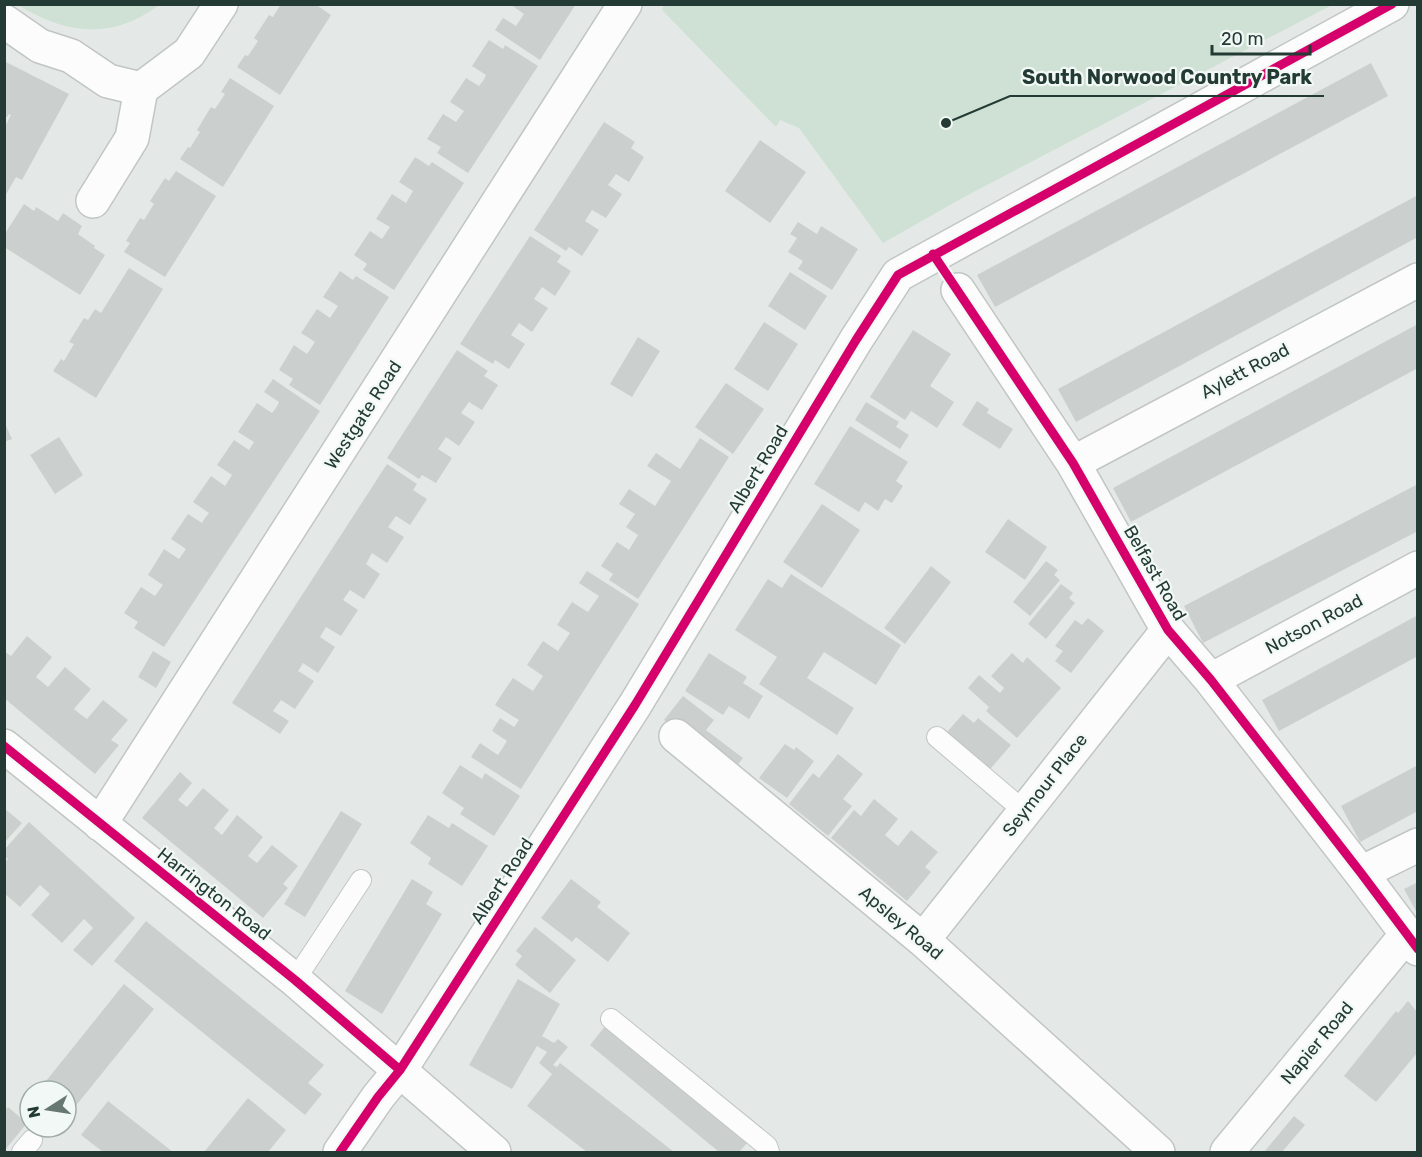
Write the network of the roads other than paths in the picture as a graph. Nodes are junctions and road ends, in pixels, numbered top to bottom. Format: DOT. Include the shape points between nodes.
graph roads {
  1 [pos="221,4"];
  2 [pos="625,4"];
  3 [pos="1392,4"];
  4 [pos="4,21"];
  5 [pos="141,89"];
  6 [pos="93,201"];
  7 [pos="1418,280"];
  8 [pos="958,291"];
  9 [pos="1073,463"];
  10 [pos="1418,568"];
  11 [pos="1168,630"];
  12 [pos="1211,680"];
  13 [pos="676,736"];
  14 [pos="938,737"];
  15 [pos="4,746"];
  16 [pos="1024,811"];
  17 [pos="100,824"];
  18 [pos="1418,845"];
  19 [pos="1361,873"];
  20 [pos="362,880"];
  21 [pos="923,940"];
  22 [pos="1412,941"];
  23 [pos="295,980"];
  24 [pos="611,1019"];
  25 [pos="400,1070"];
  26 [pos="340,1152"];
  27 [pos="494,1152"];
  28 [pos="768,1152"];
  29 [pos="1158,1152"];
  30 [pos="1227,1152"];
  1 -- 5 [label="street" via="189,53"];
  2 -- 17 [label="street, Westgate Road"];
  3 -- 25 [label="street, Albert Road" via="898,275 635,705"];
  4 -- 5 [label="street" via="40,46 71,56 108,81"];
  5 -- 6 [label="street" via="132,138"];
  7 -- 9 [label="street, Aylett Road"];
  8 -- 9 [label="street, Belfast Road"];
  9 -- 11 [label="street, Belfast Road"];
  10 -- 12 [label="street, Notson Road"];
  11 -- 12 [label="street, Belfast Road"];
  11 -- 16 [label="street, Seymour Place"];
  12 -- 19 [label="street, Belfast Road"];
  13 -- 21 [label="street, Apsley Road"];
  14 -- 16 [label="lane"];
  15 -- 17 [label="street, Harrington Road"];
  16 -- 21 [label="street, Seymour Place"];
  17 -- 23 [label="street, Harrington Road"];
  18 -- 19 [label="street"];
  19 -- 22 [label="street, Belfast Road"];
  20 -- 23 [label="lane"];
  21 -- 29 [label="street, Apsley Road"];
  22 -- 30 [label="street, Napier Road"];
  23 -- 25 [label="street, Harrington Road"];
  24 -- 28 [label="lane" via="767,1146"];
  25 -- 26 [label="street, Albert Road"];
  25 -- 27 [label="street, Harrington Road"];
}
